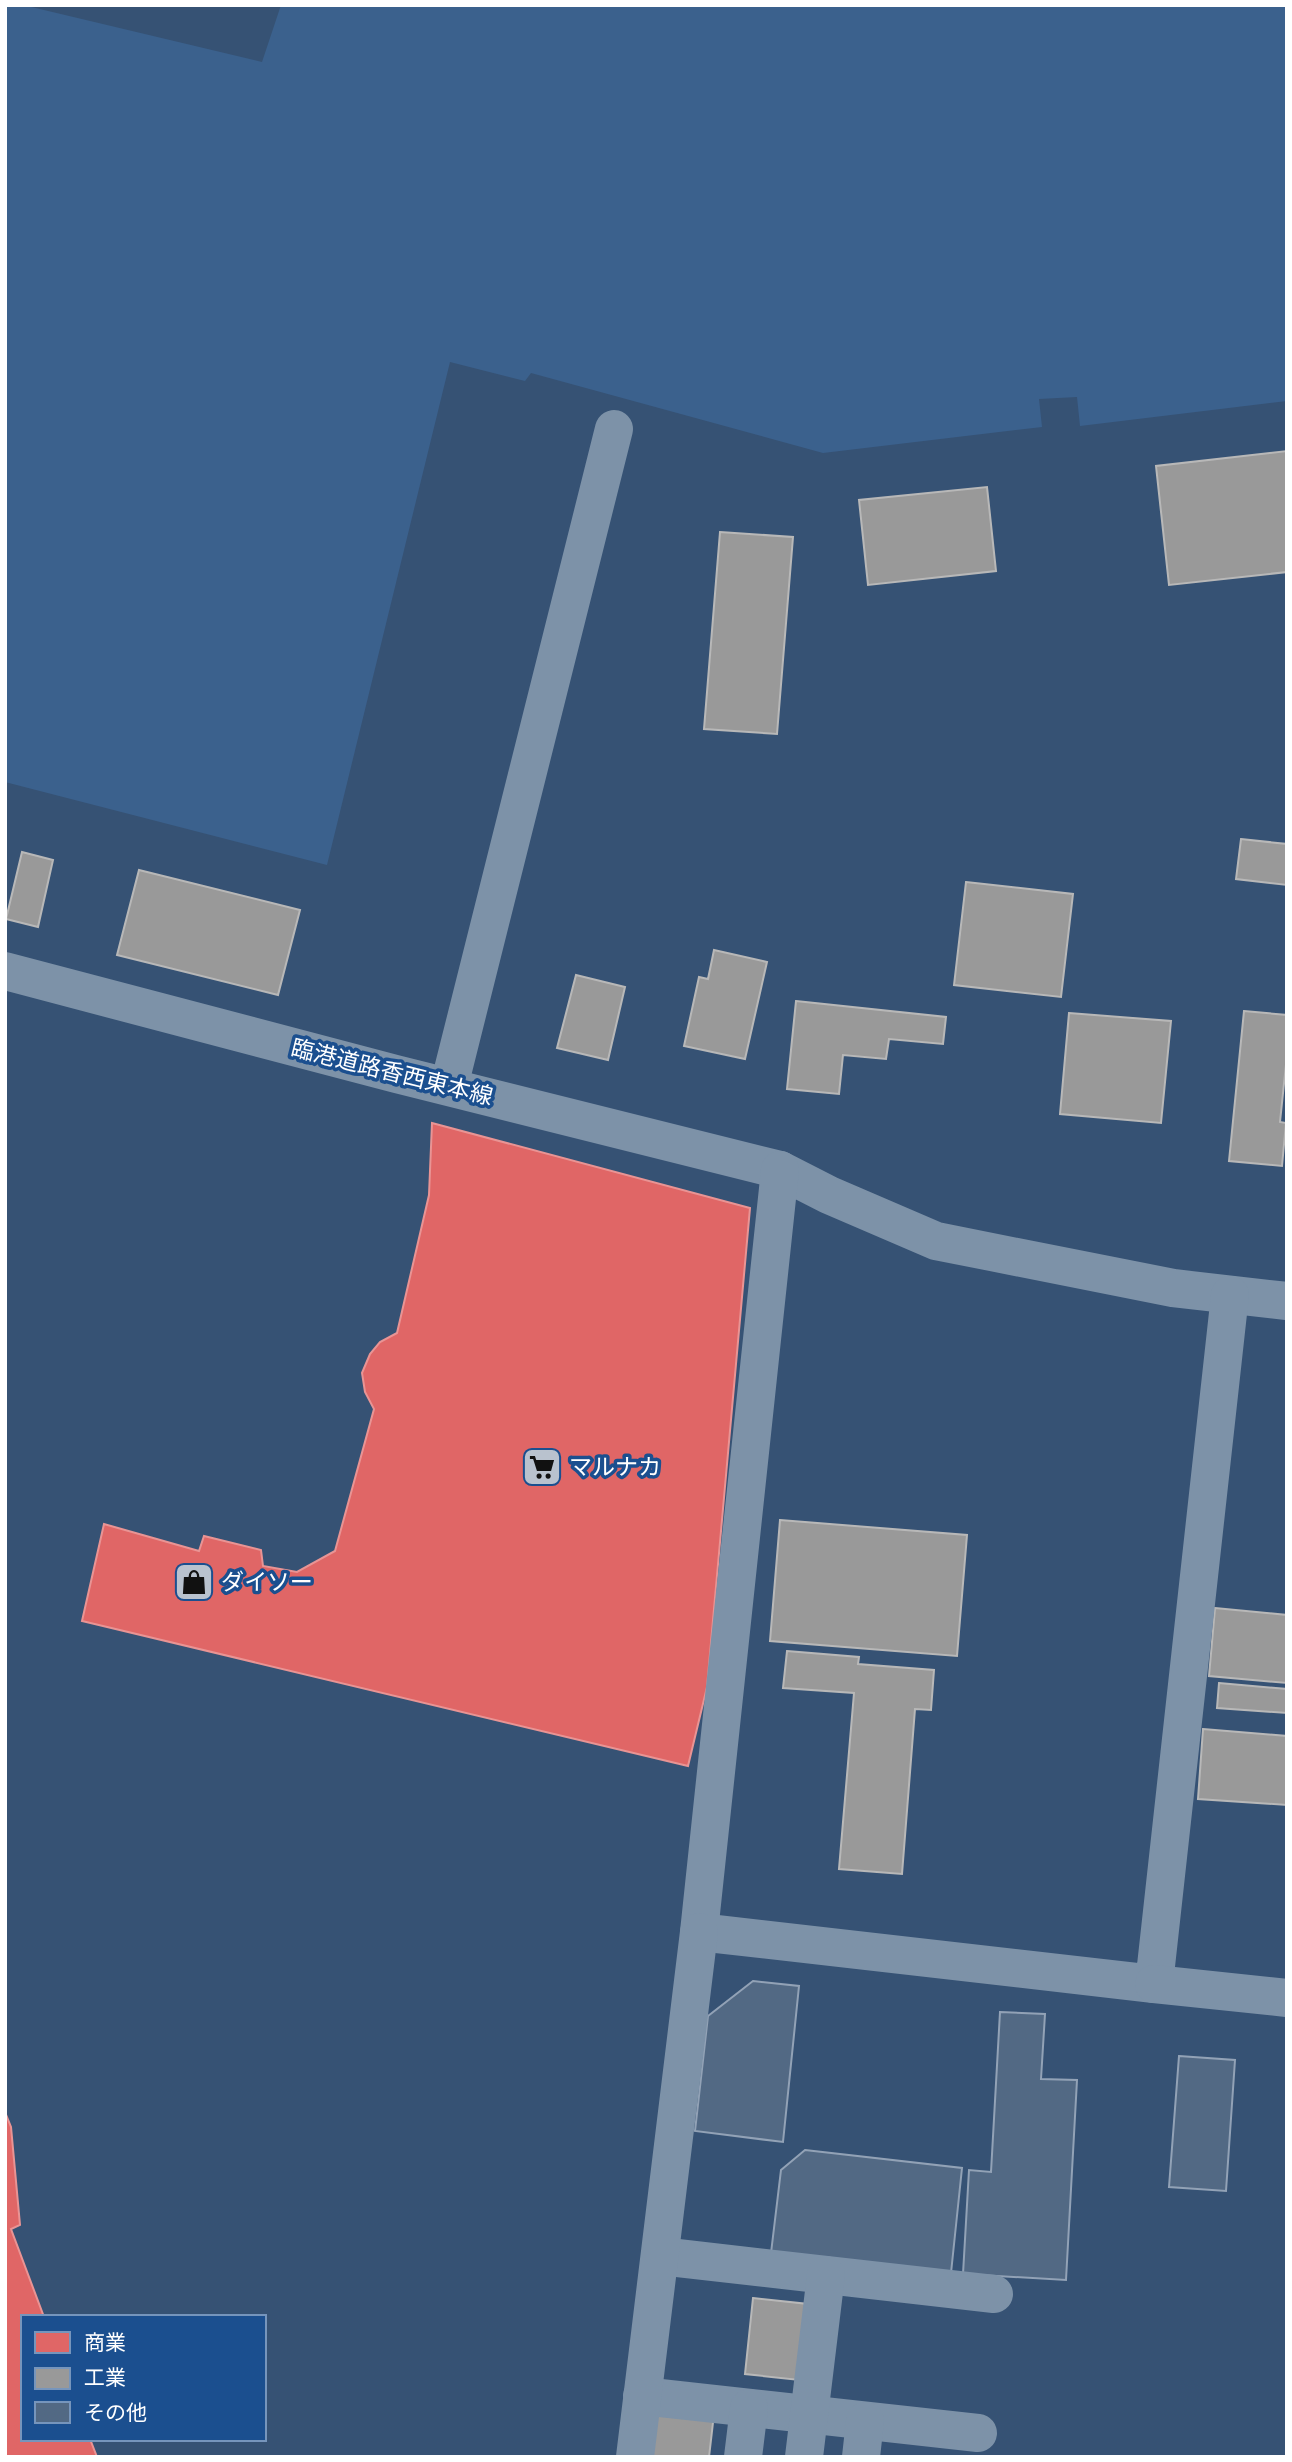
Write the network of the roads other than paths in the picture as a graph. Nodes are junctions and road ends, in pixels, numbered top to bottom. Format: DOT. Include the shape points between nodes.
graph roads {
  1 [pos="614,429"];
  2 [pos="5,971"];
  3 [pos="449,1086"];
  4 [pos="780,1170"];
  5 [pos="1230,1295"];
  6 [pos="1287,1301"];
  7 [pos="699,1932"];
  8 [pos="1154,1984"];
  9 [pos="1287,1998"];
  10 [pos="660,2256"];
  11 [pos="826,2275"];
  12 [pos="994,2294"];
  13 [pos="642,2396"];
  14 [pos="749,2408"];
  15 [pos="808,2415"];
  16 [pos="978,2433"];
  17 [pos="863,2439"];
  18 [pos="923,2442"];
  19 [pos="635,2457"];
  20 [pos="743,2457"];
  21 [pos="804,2457"];
  1 -- 3 [label="street"];
  2 -- 3 [label="street, 臨港道路香西東本線"];
  3 -- 4 [label="street, 臨港道路香西東本線"];
  4 -- 5 [label="street, 臨港道路香西東本線" via="936,1241"];
  4 -- 7 [label="street"];
  5 -- 6 [label="street, 臨港道路香西東本線"];
  5 -- 8 [label="street"];
  7 -- 8 [label="street"];
  7 -- 10 [label="street"];
  8 -- 9 [label="street"];
  10 -- 11 [label="street"];
  10 -- 13 [label="street"];
  11 -- 12 [label="street"];
  11 -- 15 [label="street"];
  13 -- 14 [label="street"];
  13 -- 19 [label="street"];
  14 -- 15 [label="street"];
  14 -- 20 [label="street"];
  15 -- 17 [label="street"];
  15 -- 21 [label="street"];
  16 -- 18 [label="street"];
  17 -- 18 [label="street"];
}
